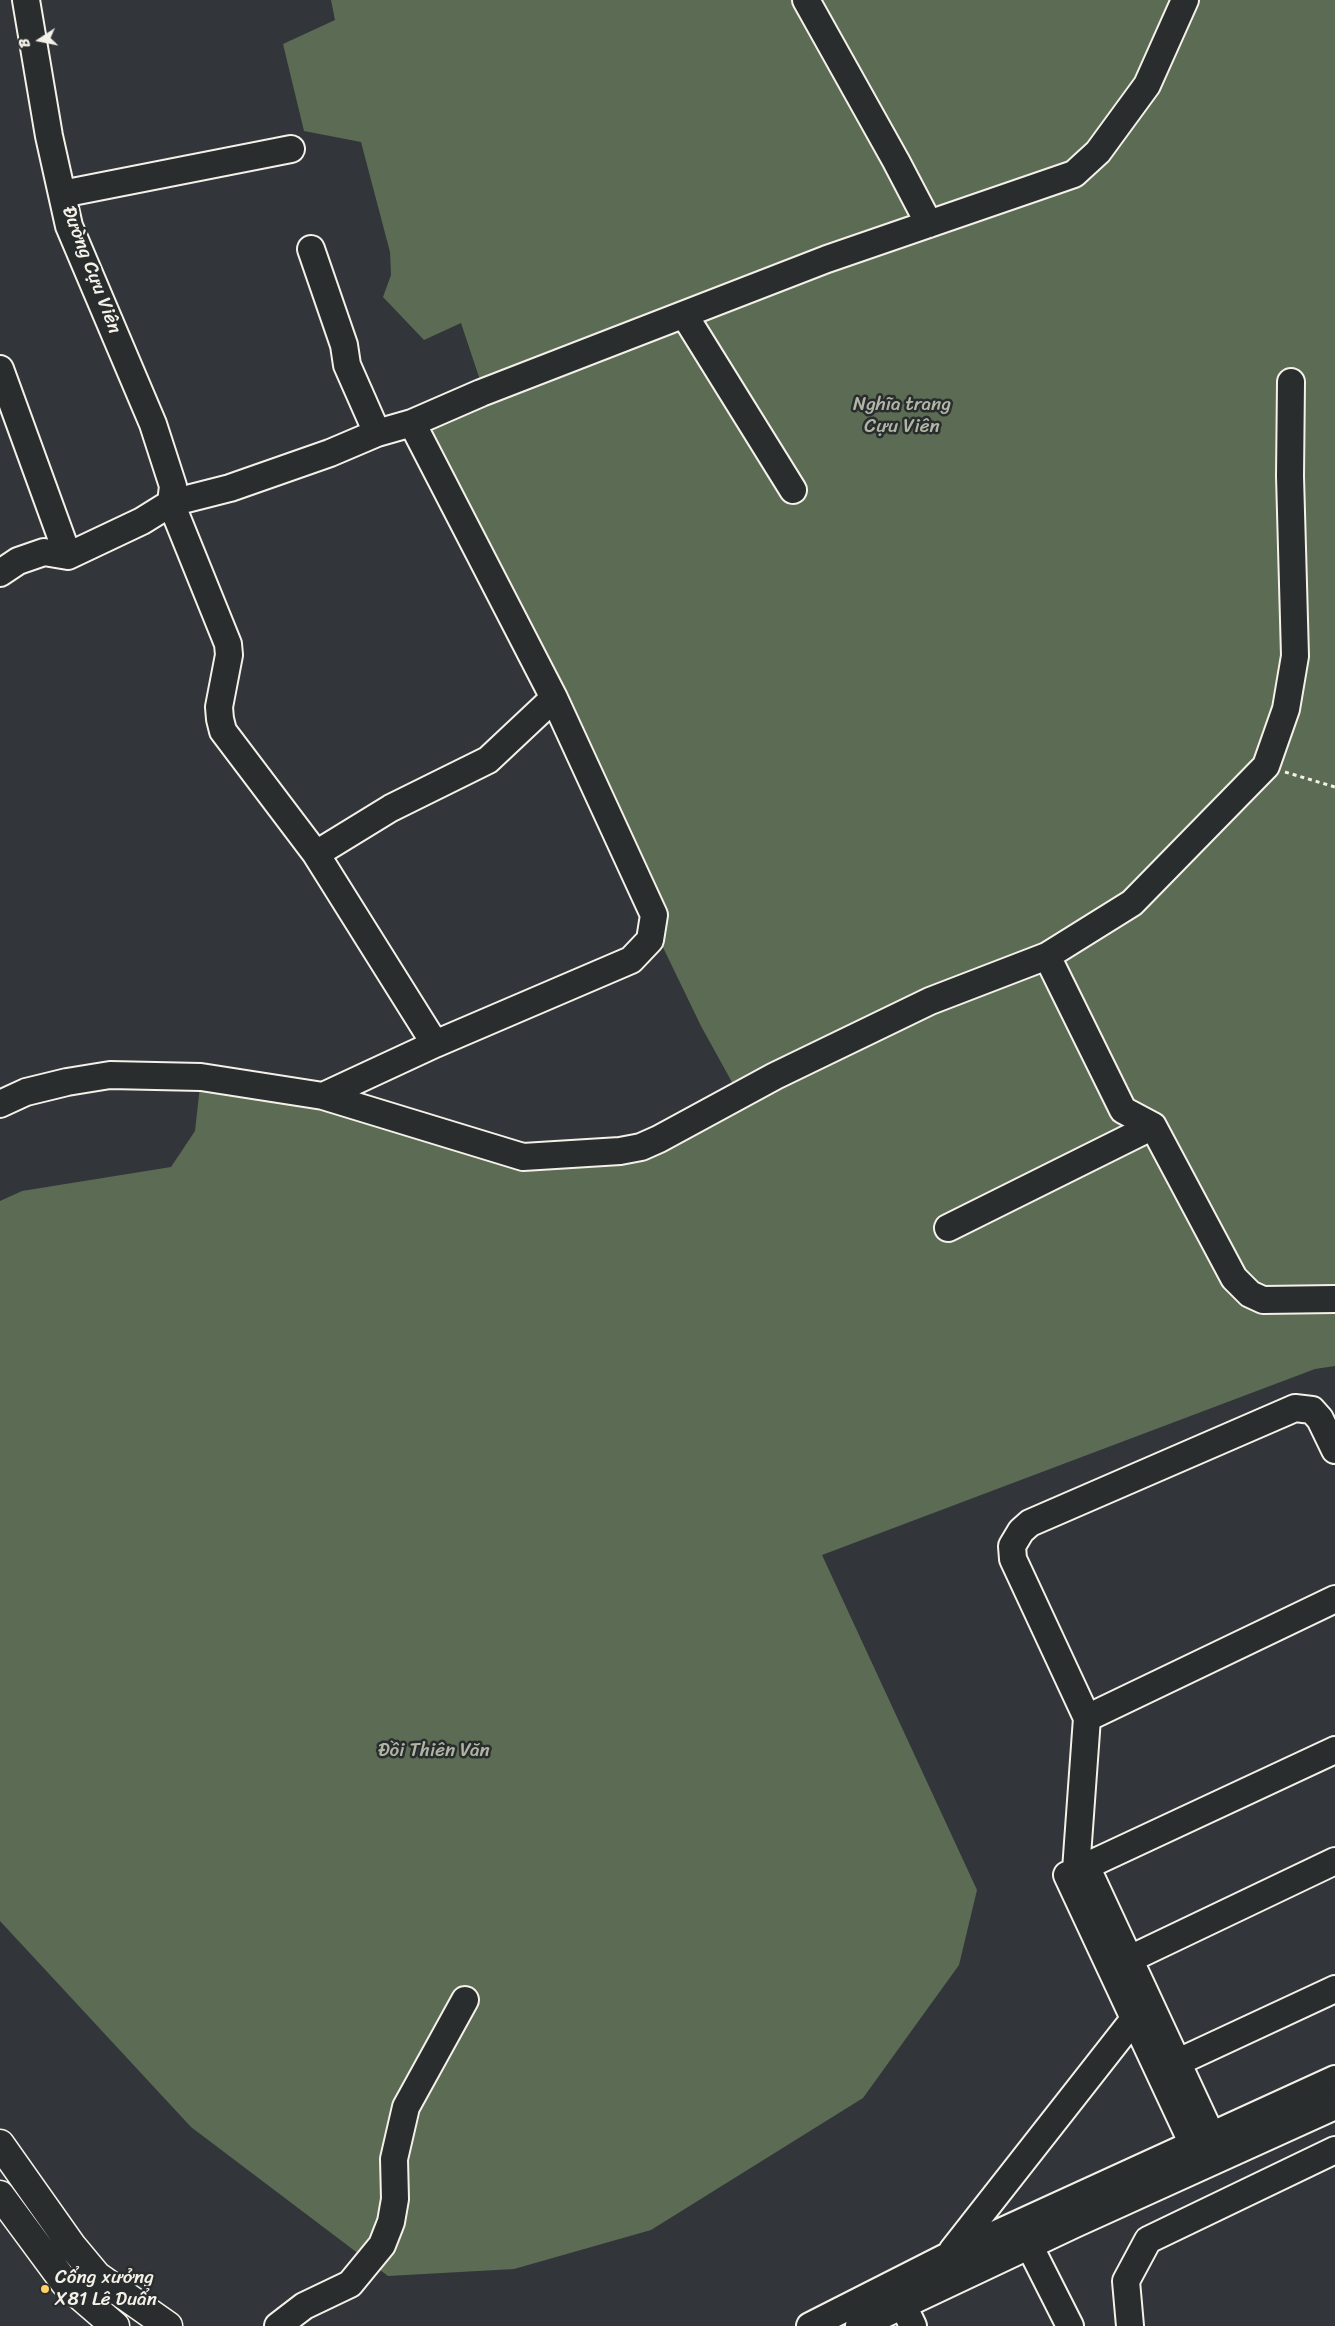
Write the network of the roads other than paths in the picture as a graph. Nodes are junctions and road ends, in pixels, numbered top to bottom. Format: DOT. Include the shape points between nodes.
graph roads {
  1 [pos="26,0"];
  2 [pos="806,0"];
  3 [pos="1185,0"];
  4 [pos="291,148"];
  5 [pos="62,194"];
  6 [pos="929,224"];
  7 [pos="311,249"];
  8 [pos="685,316"];
  9 [pos="0,369"];
  10 [pos="1291,382"];
  11 [pos="412,423"];
  12 [pos="377,433"];
  13 [pos="793,490"];
  14 [pos="171,503"];
  15 [pos="68,556"];
  16 [pos="9,567"];
  17 [pos="554,698"];
  18 [pos="316,854"];
  19 [pos="1048,956"];
  20 [pos="435,1044"];
  21 [pos="322,1096"];
  22 [pos="0,1104"];
  23 [pos="1153,1126"];
  24 [pos="948,1228"];
  25 [pos="1335,1299"];
  26 [pos="1335,1450"];
  27 [pos="1335,1599"];
  28 [pos="1088,1718"];
  29 [pos="1335,1750"];
  30 [pos="1335,1861"];
  31 [pos="1076,1870"];
  32 [pos="1120,1963"];
  33 [pos="1335,1989"];
  34 [pos="465,2000"];
  35 [pos="1134,2019"];
  36 [pos="1168,2067"];
  37 [pos="1335,2079"];
  38 [pos="1335,2106"];
  39 [pos="0,2144"];
  40 [pos="1335,2150"];
  41 [pos="1207,2151"];
  42 [pos="0,2195"];
  43 [pos="1029,2245"];
  44 [pos="948,2256"];
  45 [pos="908,2315"];
  46 [pos="115,2326"];
  47 [pos="168,2326"];
  48 [pos="278,2326"];
  49 [pos="810,2326"];
  50 [pos="859,2326"];
  51 [pos="1070,2326"];
  52 [pos="1130,2326"];
  1 -- 5 [label="street, Đường Cựu Viên"];
  2 -- 6 [label="street"];
  3 -- 6 [label="street" via="1147,85 1098,152 1074,174"];
  4 -- 5 [label="street"];
  5 -- 14 [label="street, Đường Cựu Viên" via="69,226 153,424 173,486"];
  6 -- 8 [label="street" via="827,259"];
  7 -- 12 [label="street" via="344,345 347,365"];
  8 -- 11 [label="street"];
  8 -- 13 [label="street"];
  9 -- 15 [label="street"];
  10 -- 19 [label="street" via="1295,656 1286,709 1266,766 1132,903"];
  11 -- 12 [label="street"];
  11 -- 17 [label="street"];
  12 -- 14 [label="street" via="230,488"];
  14 -- 15 [label="street" via="142,521"];
  14 -- 18 [label="street" via="228,644 220,707 224,731"];
  15 -- 16 [label="street" via="44,552"];
  17 -- 18 [label="street" via="488,760 391,808"];
  17 -- 20 [label="street" via="654,915 650,940 631,960"];
  18 -- 20 [label="street"];
  19 -- 21 [label="street" via="930,1001 874,1027 642,1147 523,1157"];
  19 -- 23 [label="street" via="1123,1110"];
  20 -- 21 [label="street"];
  21 -- 22 [label="street" via="201,1077 126,1074 67,1082 26,1092"];
  23 -- 24 [label="street"];
  23 -- 25 [label="street" via="1234,1278 1250,1294 1263,1300"];
  26 -- 28 [label="street" via="1312,1410 1295,1408 1030,1523 1021,1531 1012,1546 1013,1559"];
  27 -- 28 [label="street"];
  28 -- 31 [label="street"];
  29 -- 31 [label="street"];
  30 -- 32 [label="street"];
  31 -- 32 [label="street"];
  32 -- 35 [label="street"];
  32 -- 36 [label="street"];
  33 -- 36 [label="street"];
  34 -- 48 [label="street" via="406,2107 394,2160 396,2199 382,2245 350,2284 304,2306"];
  35 -- 36 [label="street"];
  35 -- 44 [label="street"];
  36 -- 41 [label="street"];
  37 -- 41 [label="street"];
  38 -- 41 [label="street"];
  39 -- 47 [label="main road" via="97,2276"];
  40 -- 52 [label="street" via="1148,2240 1126,2281"];
  41 -- 43 [label="street"];
  41 -- 44 [label="street"];
  42 -- 46 [label="main road" via="65,2283"];
  43 -- 45 [label="street"];
  43 -- 51 [label="street"];
  44 -- 49 [label="street"];
  45 -- 50 [label="street"];
}
